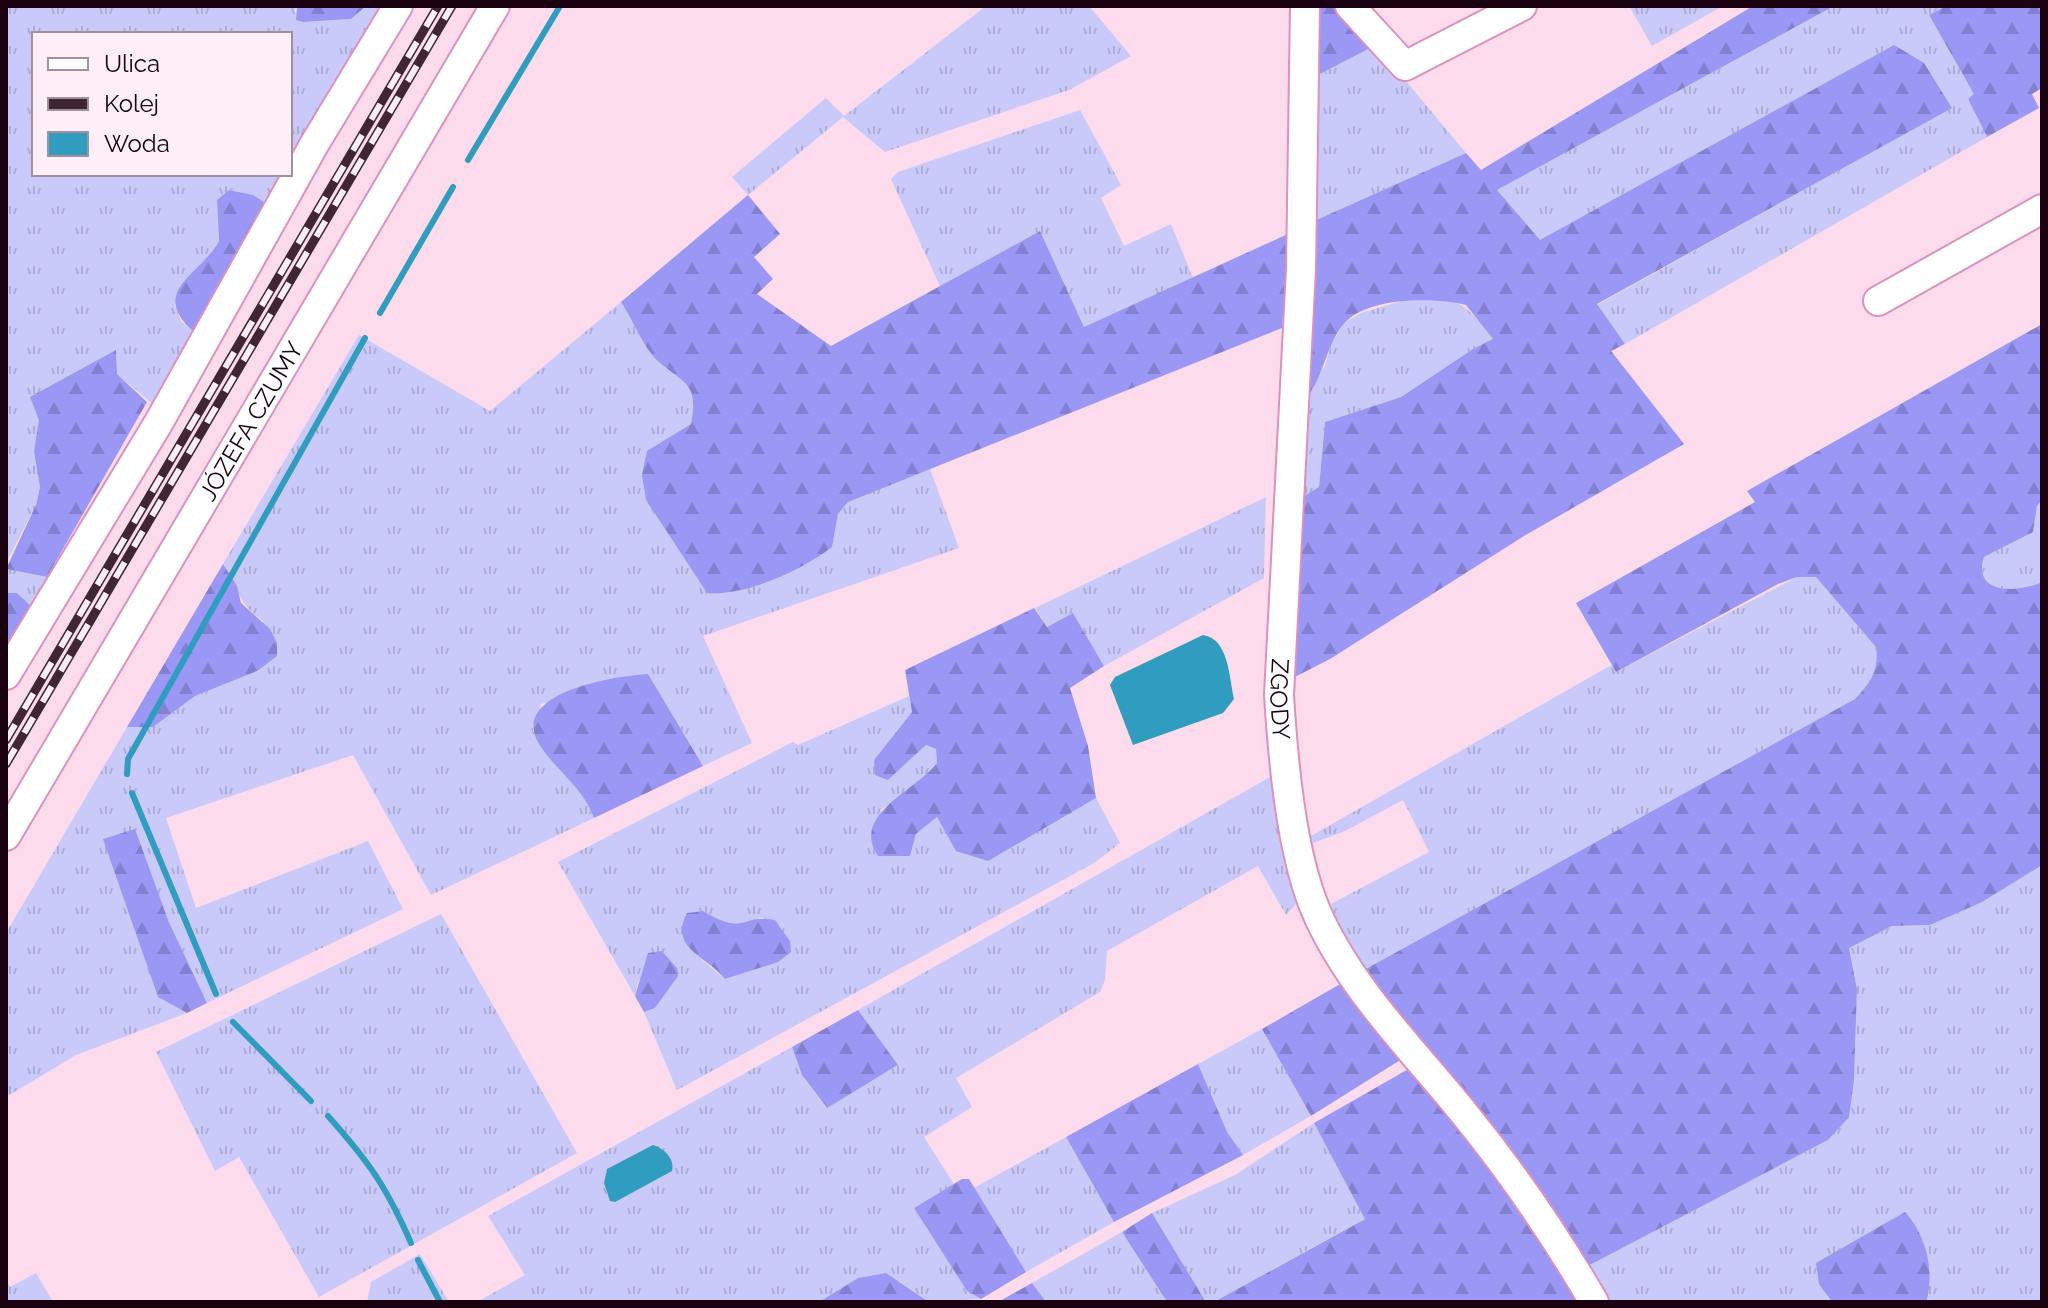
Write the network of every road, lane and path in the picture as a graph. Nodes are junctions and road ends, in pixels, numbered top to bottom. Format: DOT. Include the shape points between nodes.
graph roads {
  1 [pos="398,6"];
  2 [pos="495,6"];
  3 [pos="1305,6"];
  4 [pos="1350,6"];
  5 [pos="1522,6"];
  6 [pos="2042,209"];
  7 [pos="1878,301"];
  8 [pos="6,675"];
  9 [pos="6,836"];
  10 [pos="1594,1302"];
  1 -- 8 [label="street" via="159,422"];
  2 -- 9 [label="street, JÓZEFA CZUMY"];
  3 -- 10 [label="street, ZGODY" via="1301,269 1279,695 1282,746 1302,857 1316,911 1355,978 1529,1197"];
  4 -- 5 [label="street" via="1405,66"];
  6 -- 7 [label="street"];
}
